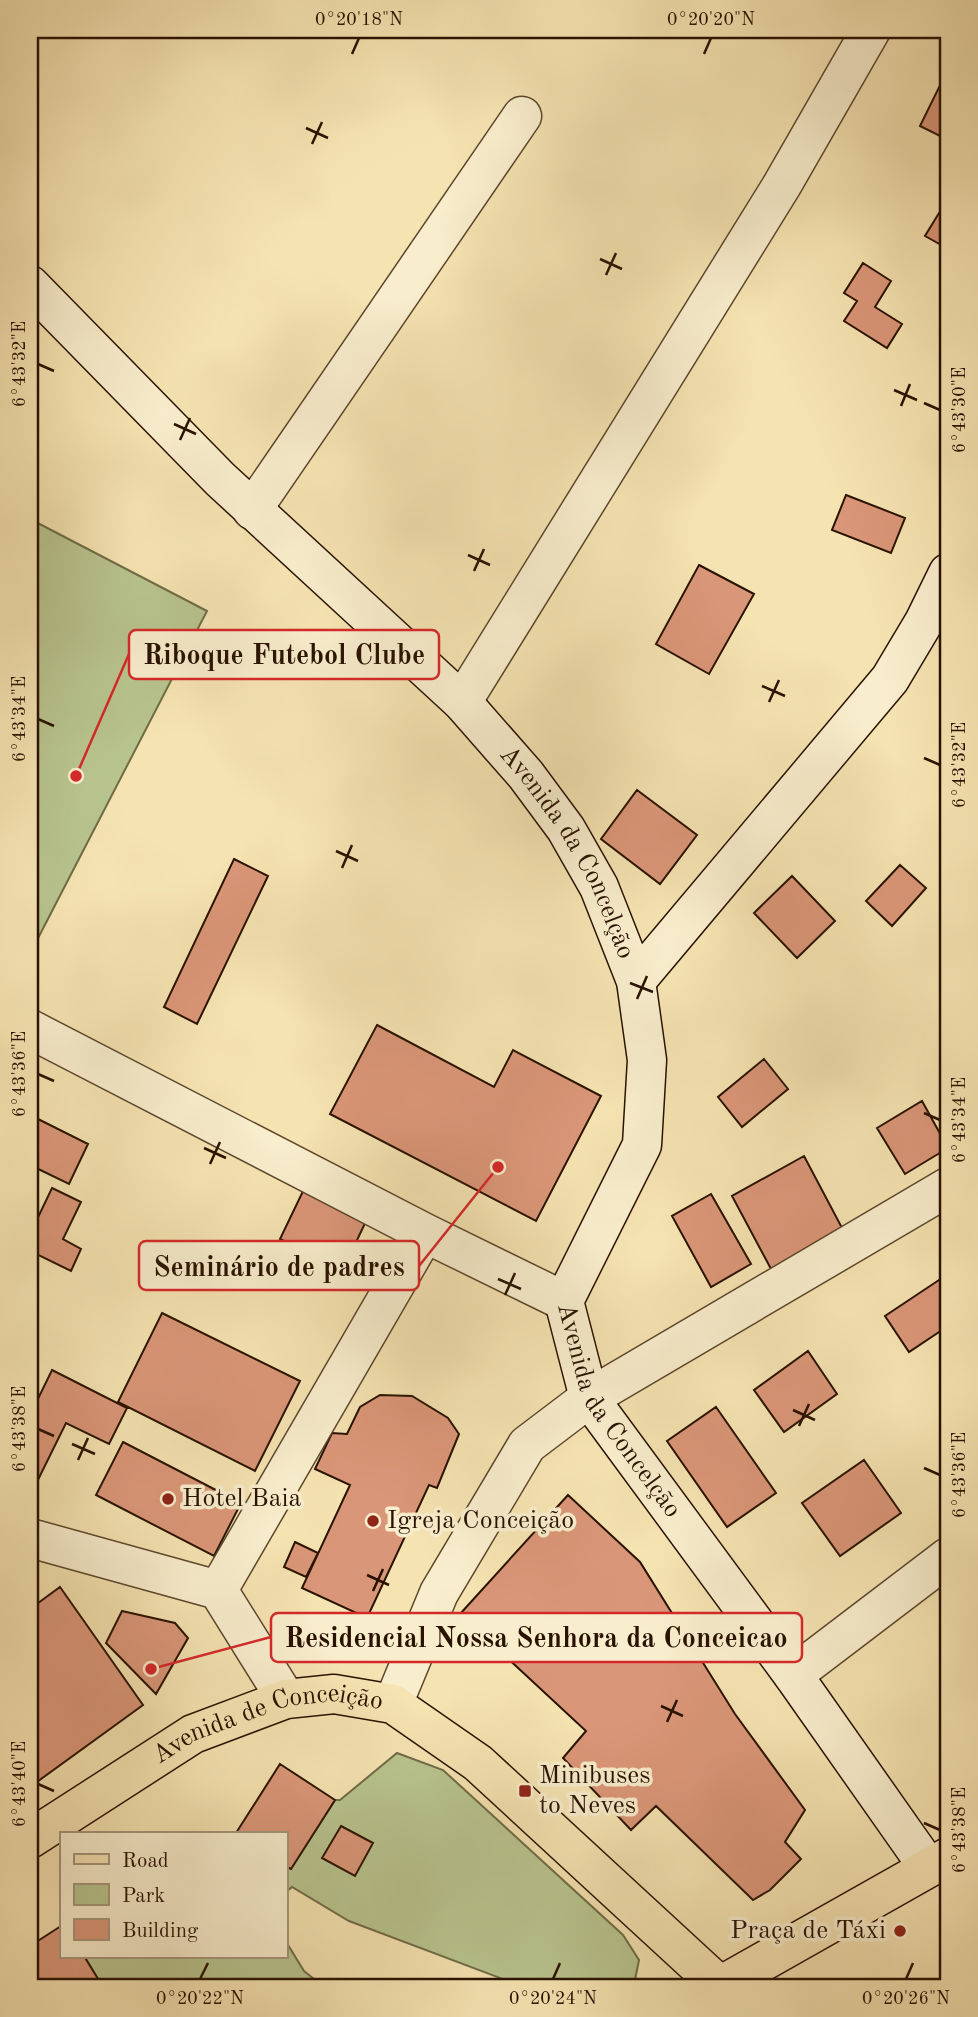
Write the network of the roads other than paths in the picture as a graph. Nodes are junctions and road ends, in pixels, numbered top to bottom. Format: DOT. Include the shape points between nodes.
graph roads {
  1 [pos="871,30"];
  2 [pos="522,116"];
  3 [pos="30,285"];
  4 [pos="252,510"];
  5 [pos="948,573"];
  6 [pos="462,702"];
  7 [pos="636,981"];
  8 [pos="30,1029"];
  9 [pos="948,1187"];
  10 [pos="425,1233"];
  11 [pos="564,1301"];
  12 [pos="589,1398"];
  13 [pos="33,1543"];
  14 [pos="948,1557"];
  15 [pos="218,1590"];
  16 [pos="793,1675"];
  17 [pos="286,1699"];
  18 [pos="393,1704"];
  19 [pos="30,1839"];
  20 [pos="938,1862"];
  21 [pos="719,1987"];
  1 -- 6 [label="street" via="782,185"];
  2 -- 4 [label="street"];
  3 -- 4 [label="street, Avenida da Concelção"];
  4 -- 6 [label="street, Avenida da Concelção"];
  5 -- 7 [label="street" via="890,679"];
  6 -- 7 [label="street, Avenida da Concelção" via="566,829 599,887"];
  7 -- 11 [label="street, Avenida da Concelção" via="647,1060 642,1145"];
  8 -- 10 [label="street"];
  9 -- 12 [label="street"];
  10 -- 11 [label="street"];
  10 -- 15 [label="street"];
  11 -- 12 [label="street, Avenida da Concelção"];
  12 -- 16 [label="street, Avenida da Concelção"];
  12 -- 18 [label="street" via="527,1445 439,1594"];
  13 -- 15 [label="street"];
  14 -- 16 [label="street"];
  15 -- 17 [label="street"];
  16 -- 20 [label="street, Avenida da Concelção"];
  17 -- 18 [label="main road, Avenida de Conceição" via="334,1694"];
  17 -- 19 [label="main road, Avenida de Conceição" via="193,1734"];
  18 -- 21 [label="main road, Avenida de Conceição" via="478,1763"];
  20 -- 21 [label="main road"];
}
